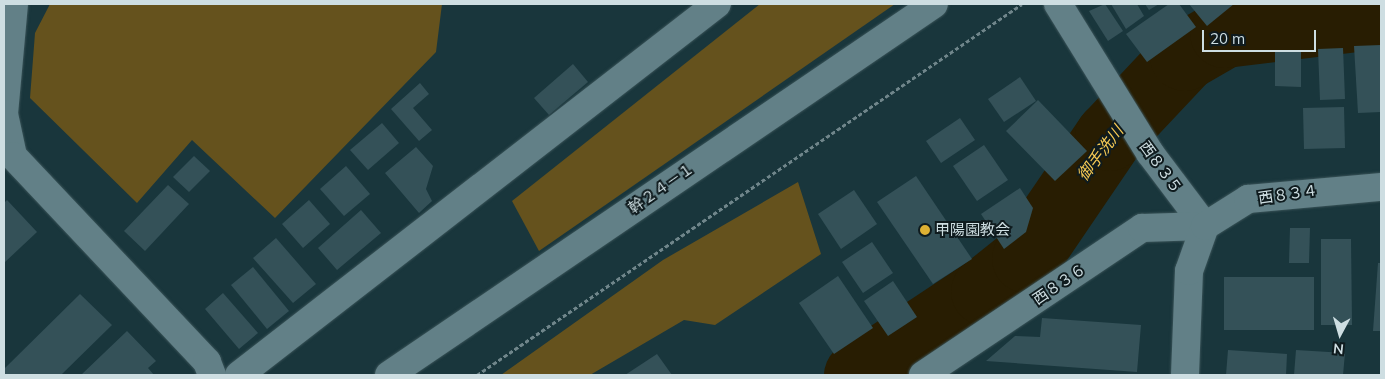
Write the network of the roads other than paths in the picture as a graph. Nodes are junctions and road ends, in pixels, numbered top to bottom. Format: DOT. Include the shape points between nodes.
graph roads {
  1 [pos="14,4"];
  2 [pos="717,4"];
  3 [pos="934,4"];
  4 [pos="1058,4"];
  5 [pos="1381,187"];
  6 [pos="1205,226"];
  7 [pos="212,375"];
  8 [pos="239,375"];
  9 [pos="389,375"];
  10 [pos="923,375"];
  11 [pos="1185,375"];
  1 -- 7 [label="street" via="4,114 13,156 207,362"];
  2 -- 8 [label="street"];
  3 -- 9 [label="street, 幹２４－１"];
  4 -- 6 [label="street, 西８３５" via="1138,134"];
  5 -- 6 [label="street, 西８３４" via="1248,199"];
  6 -- 10 [label="street, 西８３６" via="1142,228"];
  6 -- 11 [label="street" via="1189,271"];
}
